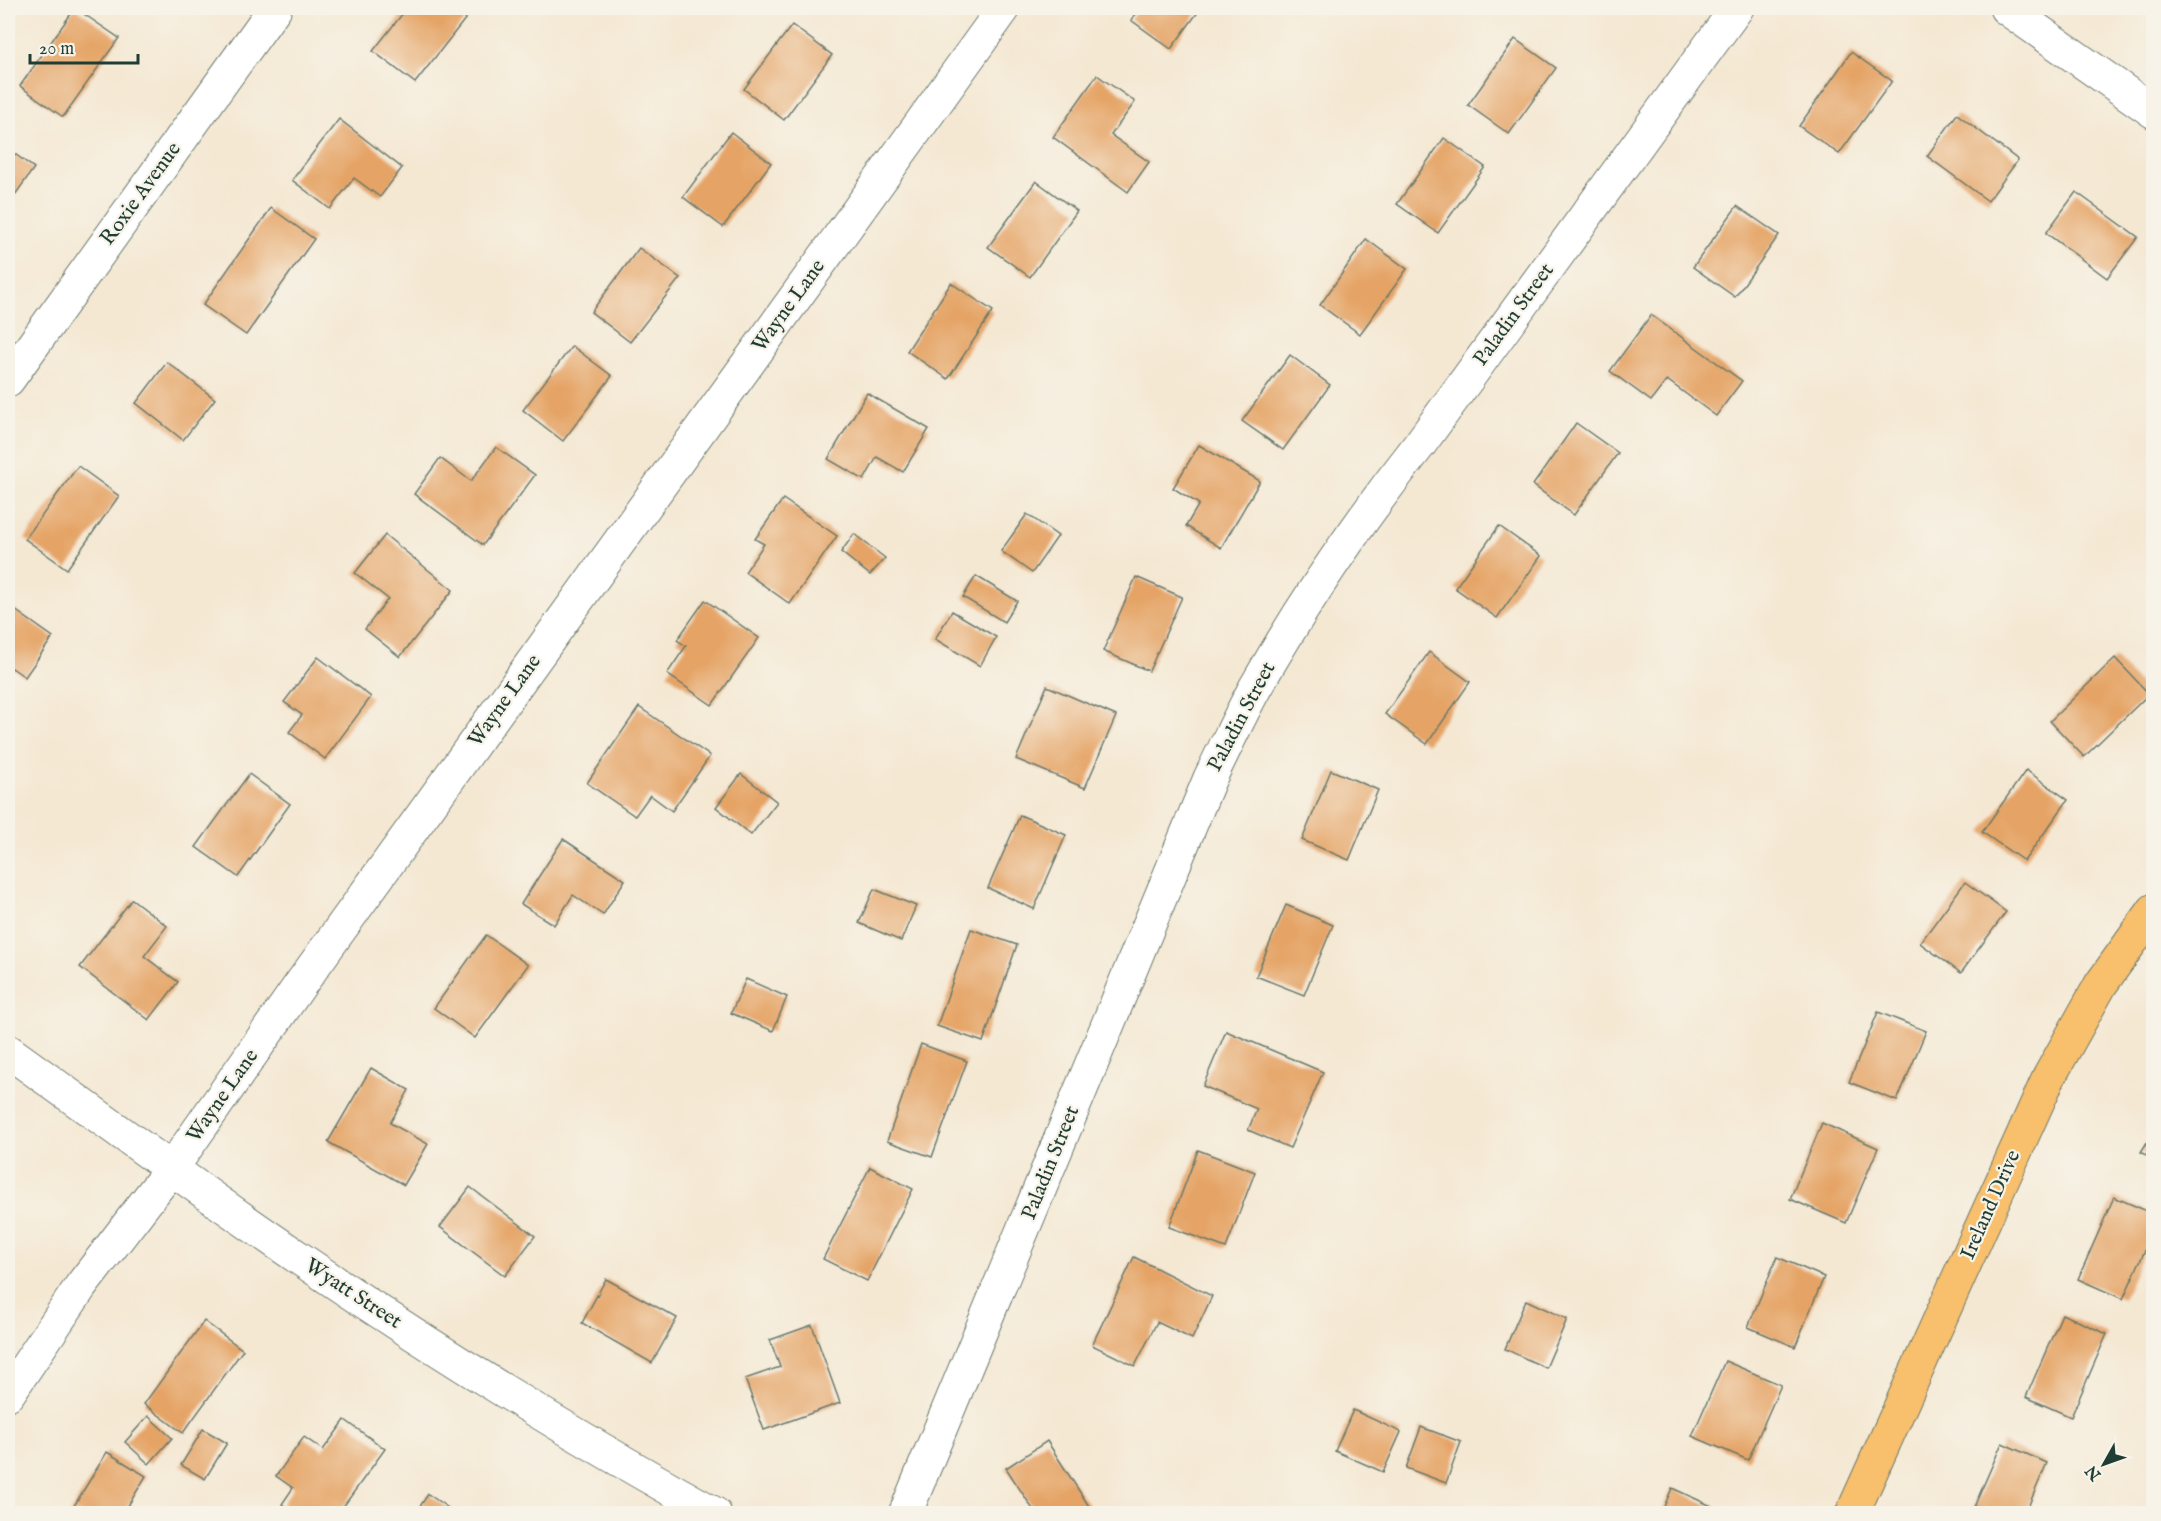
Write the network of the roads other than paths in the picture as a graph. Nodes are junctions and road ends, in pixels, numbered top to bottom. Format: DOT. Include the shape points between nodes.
graph roads {
  1 [pos="275,8"];
  2 [pos="1004,8"];
  3 [pos="1737,8"];
  4 [pos="2006,8"];
  5 [pos="2154,112"];
  6 [pos="8,380"];
  7 [pos="2154,910"];
  8 [pos="8,1051"];
  9 [pos="172,1168"];
  10 [pos="8,1394"];
  11 [pos="715,1514"];
  12 [pos="905,1514"];
  13 [pos="1852,1514"];
  1 -- 6 [label="street, Roxie Avenue"];
  2 -- 9 [label="street, Wayne Lane"];
  3 -- 12 [label="street, Paladin Street" via="1384,489 1313,591 1254,689 1205,789"];
  4 -- 5 [label="street"];
  7 -- 13 [label="main road, Ireland Drive" via="2102,984 2049,1077"];
  8 -- 9 [label="street, Wyatt Street"];
  9 -- 10 [label="street, Wayne Lane" via="81,1286"];
  9 -- 11 [label="street, Wyatt Street" via="298,1258 448,1357"];
}
